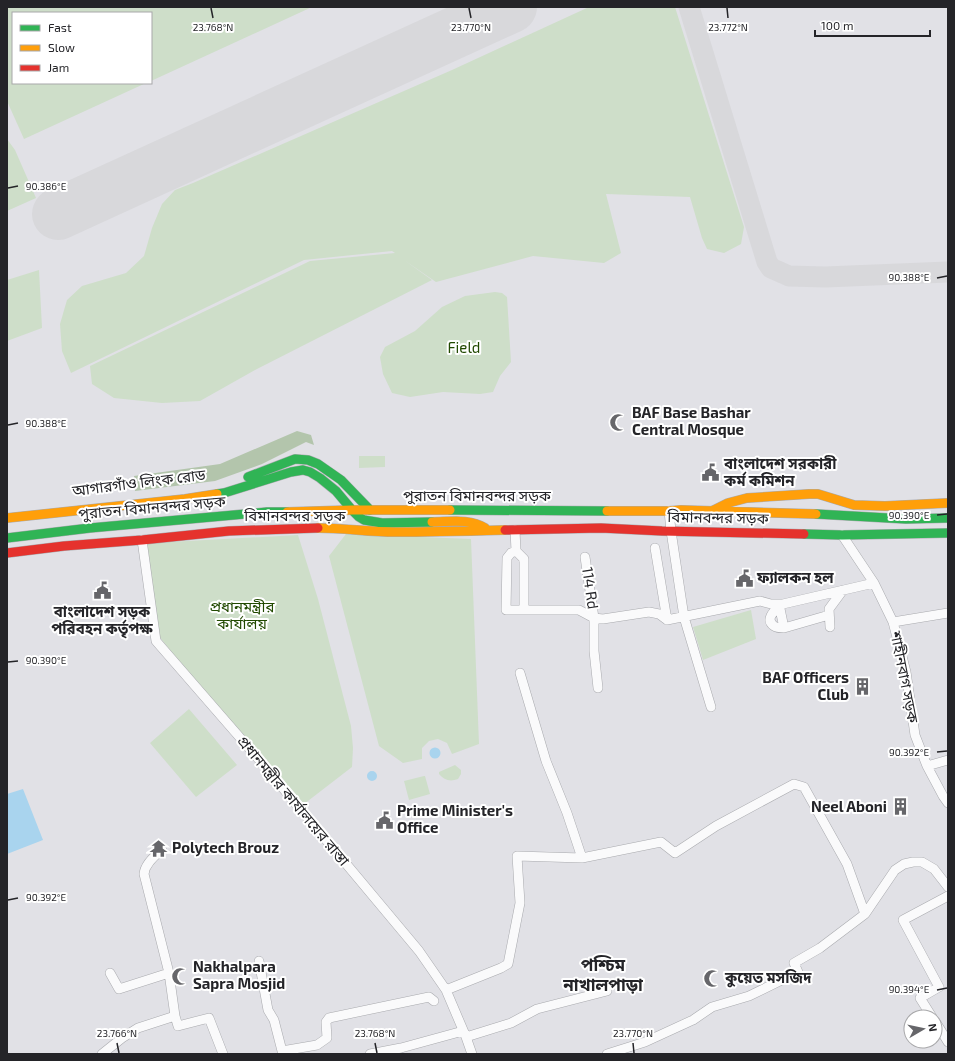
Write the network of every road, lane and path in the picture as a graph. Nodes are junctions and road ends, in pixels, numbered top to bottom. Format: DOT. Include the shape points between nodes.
graph roads {
  1 [pos="948,503"];
  2 [pos="338,510"];
  3 [pos="352,510"];
  4 [pos="370,510"];
  5 [pos="712,510"];
  6 [pos="7,511"];
  7 [pos="305,511"];
  8 [pos="669,511"];
  9 [pos="7,518"];
  10 [pos="948,518"];
  11 [pos="682,521"];
  12 [pos="306,528"];
  13 [pos="339,528"];
  14 [pos="488,530"];
  15 [pos="515,530"];
  16 [pos="671,531"];
  17 [pos="948,533"];
  18 [pos="842,535"];
  19 [pos="7,538"];
  20 [pos="142,540"];
  21 [pos="655,548"];
  22 [pos="516,551"];
  23 [pos="7,553"];
  24 [pos="585,557"];
  25 [pos="874,583"];
  26 [pos="843,590"];
  27 [pos="779,606"];
  28 [pos="524,610"];
  29 [pos="948,613"];
  30 [pos="829,615"];
  31 [pos="594,618"];
  32 [pos="684,618"];
  33 [pos="667,620"];
  34 [pos="893,622"];
  35 [pos="830,627"];
  36 [pos="520,673"];
  37 [pos="598,688"];
  38 [pos="711,707"];
  39 [pos="948,760"];
  40 [pos="927,766"];
  41 [pos="948,803"];
  42 [pos="162,850"];
  43 [pos="582,858"];
  44 [pos="948,887"];
  45 [pos="948,896"];
  46 [pos="865,914"];
  47 [pos="258,961"];
  48 [pos="169,972"];
  49 [pos="110,974"];
  50 [pos="446,990"];
  51 [pos="606,991"];
  52 [pos="434,1000"];
  53 [pos="927,1009"];
  54 [pos="175,1016"];
  55 [pos="465,1034"];
  56 [pos="102,1054"];
  57 [pos="223,1054"];
  58 [pos="370,1054"];
  59 [pos="472,1054"];
  60 [pos="607,1054"];
  1 -- 5 [label="main road" via="885,506 854,504 809,494 747,498 728,502"];
  2 -- 3 [label="main road, পুরাতন বিমানবন্দর সড়ক"];
  2 -- 7 [label="main road, পুরাতন বিমানবন্দর সড়ক"];
  2 -- 13 [label="main road"];
  3 -- 4 [label="main road, পুরাতন বিমানবন্দর সড়ক"];
  3 -- 9 [label="main road, আগারগাঁও লিংক রোড" via="336,491 320,478 303,470 202,497"];
  3 -- 14 [label="main road, বিমানবন্দর সড়ক" via="370,522 468,522 479,524"];
  4 -- 6 [label="main road, আগারগাঁও লিংক রোড" via="328,470 308,460 295,459 208,490"];
  4 -- 8 [label="main road, পুরাতন বিমানবন্দর সড়ক"];
  5 -- 10 [label="main road, পুরাতন বিমানবন্দর সড়ক" via="906,519"];
  5 -- 11 [label="main road, পুরাতন বিমানবন্দর সড়ক"];
  7 -- 12 [label="main road"];
  7 -- 19 [label="main road, পুরাতন বিমানবন্দর সড়ক" via="90,528"];
  8 -- 11 [label="main road, পুরাতন বিমানবন্দর সড়ক"];
  8 -- 16 [label="street"];
  11 -- 16 [label="main road, বিমানবন্দর সড়ক"];
  11 -- 18 [label="main road, বিমানবন্দর সড়ক"];
  12 -- 13 [label="main road, বিমানবন্দর সড়ক"];
  12 -- 20 [label="main road, বিমানবন্দর সড়ক" via="229,531"];
  13 -- 14 [label="main road, বিমানবন্দর সড়ক" via="374,532"];
  14 -- 15 [label="main road, বিমানবন্দর সড়ক"];
  15 -- 16 [label="main road, বিমানবন্দর সড়ক" via="601,528"];
  15 -- 22 [label="street"];
  16 -- 32 [label="street"];
  17 -- 18 [label="main road, বিমানবন্দর সড়ক"];
  18 -- 25 [label="street, শাহীনবাগ সড়ক"];
  20 -- 23 [label="main road, বিমানবন্দর সড়ক"];
  20 -- 50 [label="street, প্রধানমন্ত্রীর কার্যালয়ের রাস্তা" via="156,641 419,951"];
  21 -- 33 [label="street"];
  22 -- 28 [label="street" via="524,559"];
  22 -- 28 [label="street" via="507,558 506,610"];
  24 -- 31 [label="street, 114 Rd"];
  25 -- 26 [label="street"];
  25 -- 34 [label="street, শাহীনবাগ সড়ক"];
  26 -- 27 [label="street"];
  26 -- 30 [label="street" via="829,609"];
  27 -- 30 [label="street" via="784,628"];
  27 -- 32 [label="street" via="760,601"];
  28 -- 31 [label="street" via="578,610"];
  29 -- 34 [label="street"];
  30 -- 35 [label="street"];
  31 -- 33 [label="street" via="649,612 659,614"];
  31 -- 37 [label="street, 114 Rd"];
  32 -- 33 [label="street"];
  32 -- 38 [label="street"];
  34 -- 40 [label="street, শাহীনবাগ সড়ক" via="906,672 915,735"];
  36 -- 43 [label="street" via="546,761"];
  39 -- 40 [label="street"];
  40 -- 41 [label="street, শাহীনবাগ সড়ক"];
  42 -- 48 [label="street" via="151,859 144,874"];
  43 -- 46 [label="street" via="662,842 675,853 716,826 794,784 804,787 848,864"];
  43 -- 50 [label="street" via="518,856 520,903 508,964"];
  44 -- 46 [label="street" via="934,869 922,862 904,864 895,870"];
  45 -- 53 [label="street" via="904,920 939,987 920,998"];
  46 -- 60 [label="street" via="820,948 794,963 798,972 749,996 712,1007 693,1020 645,1042"];
  47 -- 52 [label="street" via="268,1010 274,1020 282,1051 317,1045 327,1038 326,1022 329,1018 430,997"];
  48 -- 49 [label="street" via="119,989"];
  48 -- 54 [label="street"];
  50 -- 55 [label="street, প্রধানমন্ত্রীর কার্যালয়ের রাস্তা"];
  51 -- 55 [label="street" via="537,1010 511,1023"];
  54 -- 56 [label="street" via="138,1028"];
  54 -- 57 [label="street" via="178,1026 208,1018"];
  55 -- 58 [label="street"];
  55 -- 59 [label="street, প্রধানমন্ত্রীর কার্যালয়ের রাস্তা"];
}
